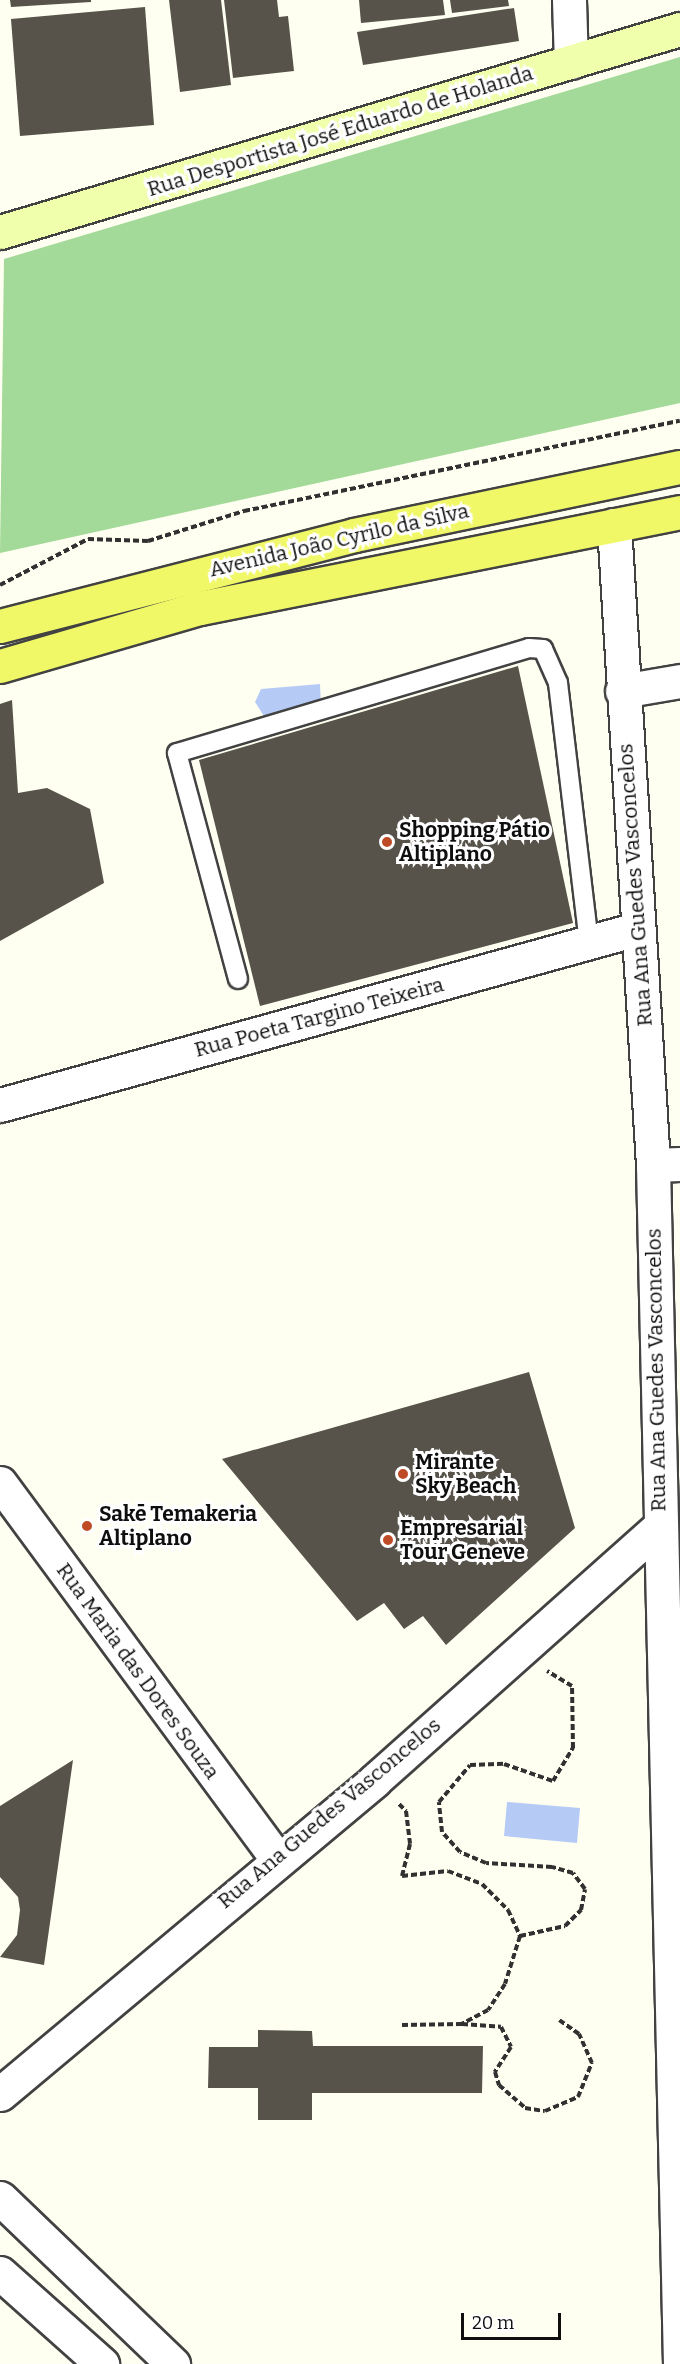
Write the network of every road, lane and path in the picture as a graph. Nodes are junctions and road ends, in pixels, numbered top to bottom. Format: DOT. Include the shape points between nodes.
graph roads {
  1 [pos="569,0"];
  2 [pos="680,29"];
  3 [pos="571,62"];
  4 [pos="0,232"];
  5 [pos="680,421"];
  6 [pos="680,466"];
  7 [pos="680,512"];
  8 [pos="614,525"];
  9 [pos="0,585"];
  10 [pos="0,626"];
  11 [pos="0,666"];
  12 [pos="680,681"];
  13 [pos="622,691"];
  14 [pos="637,929"];
  15 [pos="589,942"];
  16 [pos="238,979"];
  17 [pos="0,1105"];
  18 [pos="666,1164"];
  19 [pos="0,1483"];
  20 [pos="659,1527"];
  21 [pos="511,1654"];
  22 [pos="674,1773"];
  23 [pos="375,1780"];
  24 [pos="276,1858"];
  25 [pos="520,1936"];
  26 [pos="559,2020"];
  27 [pos="462,2024"];
  28 [pos="402,2025"];
  29 [pos="0,2094"];
  30 [pos="0,2198"];
  31 [pos="0,2273"];
  32 [pos="102,2364"];
  33 [pos="173,2364"];
  34 [pos="680,2364"];
  1 -- 3 [label="street"];
  2 -- 3 [label="main road, Rua Desportista José Eduardo de Holanda"];
  3 -- 4 [label="main road, Rua Desportista José Eduardo de Holanda"];
  5 -- 9 [label="path" via="244,511 148,541 87,539"];
  6 -- 10 [label="main road, Avenida João Cyrilo da Silva" via="331,540"];
  7 -- 8 [label="main road, Avenida João Cyrilo da Silva"];
  8 -- 11 [label="main road, Avenida João Cyrilo da Silva" via="200,608"];
  8 -- 13 [label="street, Rua Ana Guedes Vasconcelos"];
  12 -- 13 [label="street"];
  13 -- 14 [label="street, Rua Ana Guedes Vasconcelos"];
  14 -- 15 [label="street, Rua Poeta Targino Teixeira"];
  14 -- 18 [label="street, Rua Ana Guedes Vasconcelos"];
  15 -- 16 [label="lane" via="558,682 543,649 529,648 177,753"];
  15 -- 17 [label="street, Rua Poeta Targino Teixeira"];
  18 -- 20 [label="street, Rua Ana Guedes Vasconcelos"];
  19 -- 24 [label="street, Rua Maria das Dores Souza"];
  20 -- 21 [label="street, Rua Ana Guedes Vasconcelos"];
  20 -- 22 [label="street"];
  21 -- 23 [label="street, Rua Ana Guedes Vasconcelos"];
  21 -- 25 [label="path" via="572,1686 573,1748 553,1781 504,1764 470,1764 439,1802 442,1832 460,1852 486,1863 552,1867 573,1873 585,1889 581,1910 565,1926"];
  22 -- 34 [label="street"];
  23 -- 24 [label="street, Rua Ana Guedes Vasconcelos"];
  23 -- 25 [label="path" via="406,1811 410,1844 402,1876 448,1871 482,1884 508,1910"];
  24 -- 29 [label="street, Rua Ana Guedes Vasconcelos"];
  25 -- 27 [label="path" via="505,1984 488,2010"];
  26 -- 27 [label="path" via="579,2034 592,2063 578,2097 545,2111 525,2108 499,2085 495,2072 511,2046 501,2027"];
  27 -- 28 [label="path"];
  30 -- 33 [label="street"];
  31 -- 32 [label="street"];
}
